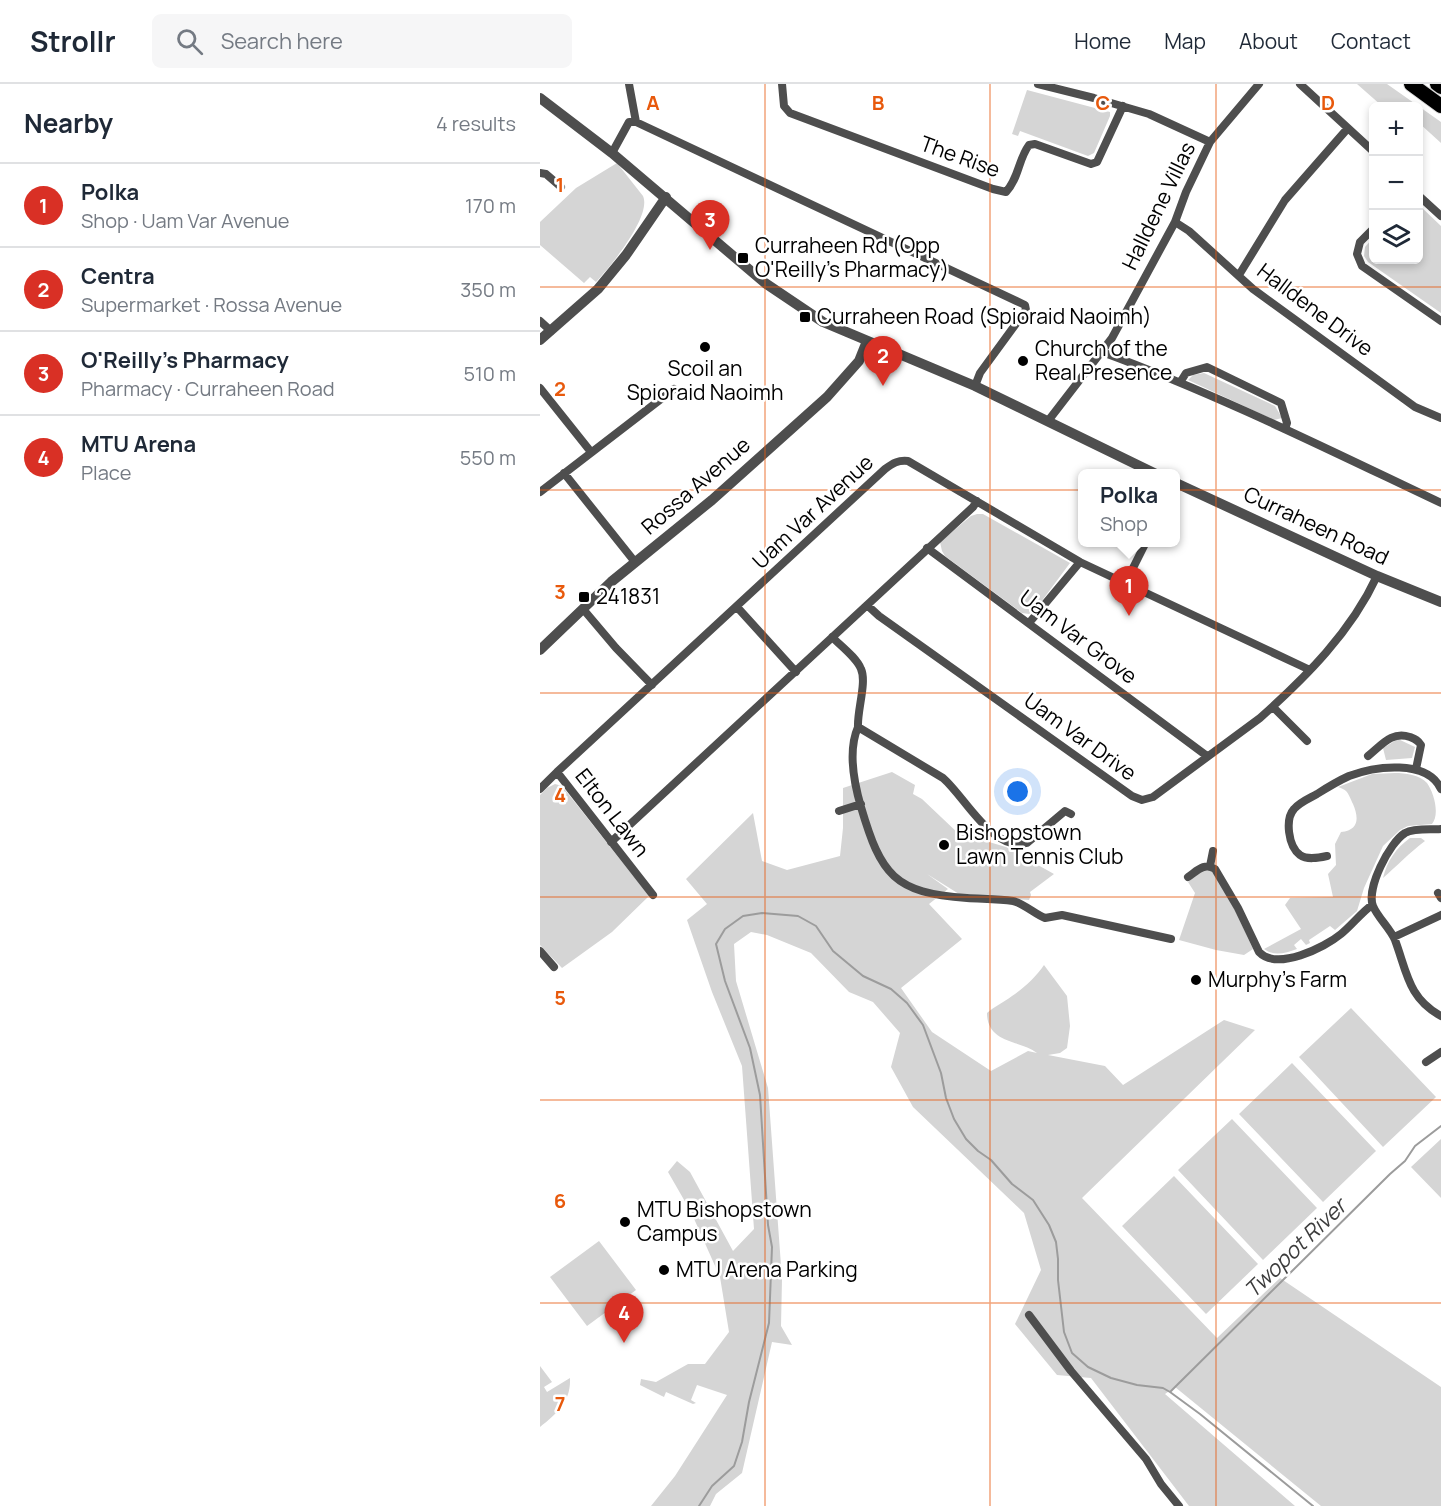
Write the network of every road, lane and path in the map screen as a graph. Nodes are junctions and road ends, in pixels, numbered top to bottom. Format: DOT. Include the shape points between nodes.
graph roads {
  1 [pos="629,84"];
  2 [pos="782,84"];
  3 [pos="1038,84"];
  4 [pos="1259,84"];
  5 [pos="1300,84"];
  6 [pos="1411,84"];
  7 [pos="1437,84"];
  8 [pos="1441,87"];
  9 [pos="540,98"];
  10 [pos="1123,106"];
  11 [pos="1441,106"];
  12 [pos="636,122"];
  13 [pos="1348,128"];
  14 [pos="1210,142"];
  15 [pos="1369,147"];
  16 [pos="612,153"];
  17 [pos="540,173"];
  18 [pos="561,187"];
  19 [pos="666,197"];
  20 [pos="1423,199"];
  21 [pos="1441,216"];
  22 [pos="1174,222"];
  23 [pos="1369,233"];
  24 [pos="1239,275"];
  25 [pos="540,321"];
  26 [pos="1441,321"];
  27 [pos="551,331"];
  28 [pos="540,340"];
  29 [pos="867,341"];
  30 [pos="1102,352"];
  31 [pos="1181,381"];
  32 [pos="975,386"];
  33 [pos="540,388"];
  34 [pos="674,389"];
  35 [pos="1441,418"];
  36 [pos="1048,421"];
  37 [pos="1285,429"];
  38 [pos="591,452"];
  39 [pos="1146,469"];
  40 [pos="564,473"];
  41 [pos="1180,486"];
  42 [pos="540,492"];
  43 [pos="977,501"];
  44 [pos="1441,503"];
  45 [pos="1144,547"];
  46 [pos="927,548"];
  47 [pos="635,562"];
  48 [pos="1080,562"];
  49 [pos="1377,576"];
  50 [pos="1125,584"];
  51 [pos="1441,602"];
  52 [pos="867,605"];
  53 [pos="737,607"];
  54 [pos="584,609"];
  55 [pos="1029,622"];
  56 [pos="832,637"];
  57 [pos="540,650"];
  58 [pos="1310,670"];
  59 [pos="796,672"];
  60 [pos="652,685"];
  61 [pos="1273,707"];
  62 [pos="858,726"];
  63 [pos="1307,741"];
  64 [pos="1207,756"];
  65 [pos="1368,756"];
  66 [pos="1416,768"];
  67 [pos="557,772"];
  68 [pos="540,789"];
  69 [pos="1441,789"];
  70 [pos="861,804"];
  71 [pos="839,811"];
  72 [pos="1071,814"];
  73 [pos="1441,830"];
  74 [pos="611,842"];
  75 [pos="1212,851"];
  76 [pos="1326,856"];
  77 [pos="1210,866"];
  78 [pos="1188,878"];
  79 [pos="653,895"];
  80 [pos="1372,905"];
  81 [pos="1441,915"];
  82 [pos="1394,937"];
  83 [pos="1171,939"];
  84 [pos="540,951"];
  85 [pos="554,967"];
  86 [pos="1441,1016"];
  87 [pos="1441,1052"];
  88 [pos="1426,1062"];
  89 [pos="1029,1315"];
  90 [pos="1179,1506"];
  1 -- 12 [label="street"];
  2 -- 10 [label="street, The Rise" via="784,106 790,113 1006,192 1014,183 1029,145 1091,164 1097,162"];
  3 -- 10 [label="street"];
  4 -- 14 [label="street, Halldene Villas"];
  5 -- 13 [label="street"];
  6 -- 11 [label="highway"];
  7 -- 8 [label="highway"];
  9 -- 16 [label="street"];
  10 -- 14 [label="street"];
  12 -- 16 [label="street" via="629,122"];
  12 -- 32 [label="street" via="1025,305 1026,310 980,373"];
  13 -- 15 [label="street"];
  13 -- 24 [label="street" via="1285,200"];
  14 -- 22 [label="street, Halldene Villas"];
  16 -- 19 [label="street"];
  17 -- 18 [label="street"];
  19 -- 27 [label="street" via="598,289"];
  19 -- 29 [label="street" via="765,283 823,322"];
  20 -- 21 [label="street"];
  22 -- 24 [label="street, Halldene Drive"];
  22 -- 30 [label="street, Halldene Villas"];
  23 -- 26 [label="street" via="1360,242 1357,254 1362,266"];
  24 -- 35 [label="street, Halldene Drive" via="1415,407"];
  25 -- 27 [label="street"];
  27 -- 28 [label="street"];
  29 -- 32 [label="street"];
  29 -- 47 [label="street, Rossa Avenue" via="859,361 827,397 712,500"];
  30 -- 31 [label="street"];
  30 -- 36 [label="street, Halldene Villas"];
  31 -- 37 [label="street"];
  31 -- 37 [label="street" via="1186,373 1207,367 1281,403"];
  32 -- 36 [label="street"];
  33 -- 38 [label="street"];
  34 -- 38 [label="street"];
  36 -- 39 [label="street"];
  37 -- 44 [label="street"];
  38 -- 40 [label="street"];
  40 -- 42 [label="street"];
  40 -- 47 [label="street"];
  41 -- 49 [label="street, Curraheen Road"];
  43 -- 46 [label="street"];
  43 -- 48 [label="street, Uam Var Avenue"];
  43 -- 53 [label="street, Uam Var Avenue" via="908,461 892,463"];
  45 -- 50 [label="street"];
  46 -- 52 [label="street"];
  46 -- 55 [label="street, Uam Var Grove"];
  47 -- 54 [label="street, Rossa Avenue"];
  48 -- 50 [label="street, Uam Var Avenue"];
  48 -- 55 [label="street"];
  49 -- 51 [label="street, Curraheen Road"];
  49 -- 58 [label="street, Uam Var Drive" via="1332,647"];
  50 -- 58 [label="street, Uam Var Avenue"];
  52 -- 56 [label="street"];
  52 -- 64 [label="street, Uam Var Drive" via="1132,796 1142,800 1153,796"];
  53 -- 59 [label="street"];
  53 -- 60 [label="street, Uam Var Avenue"];
  54 -- 57 [label="street, Rossa Avenue"];
  54 -- 60 [label="street"];
  55 -- 64 [label="street, Uam Var Grove"];
  56 -- 59 [label="street"];
  56 -- 62 [label="street" via="861,667"];
  58 -- 61 [label="street, Uam Var Drive"];
  59 -- 74 [label="street"];
  60 -- 67 [label="street, Uam Var Avenue"];
  61 -- 63 [label="street"];
  61 -- 64 [label="street, Uam Var Drive"];
  62 -- 70 [label="street" via="854,736 854,769"];
  62 -- 72 [label="street" via="943,778 1001,839 1027,843 1065,811"];
  65 -- 66 [label="street" via="1391,736 1409,736 1421,745"];
  66 -- 69 [label="street" via="1430,774"];
  66 -- 76 [label="street" via="1352,775 1293,809 1288,827 1297,852 1309,858"];
  67 -- 68 [label="street, Elton Lawn"];
  67 -- 74 [label="street, Elton Lawn"];
  70 -- 71 [label="street"];
  70 -- 83 [label="street" via="887,870 898,881 920,892 1015,902 1045,918 1062,915"];
  73 -- 80 [label="street" via="1413,830 1396,841 1381,865"];
  74 -- 79 [label="street, Elton Lawn"];
  75 -- 77 [label="street"];
  77 -- 78 [label="street" via="1201,867"];
  77 -- 80 [label="street" via="1227,888 1259,952 1270,959 1322,947"];
  80 -- 82 [label="street"];
  81 -- 82 [label="street"];
  82 -- 86 [label="street" via="1412,988 1422,1003"];
  84 -- 85 [label="street"];
  87 -- 88 [label="street"];
  89 -- 90 [label="street" via="1146,1459"];
}
